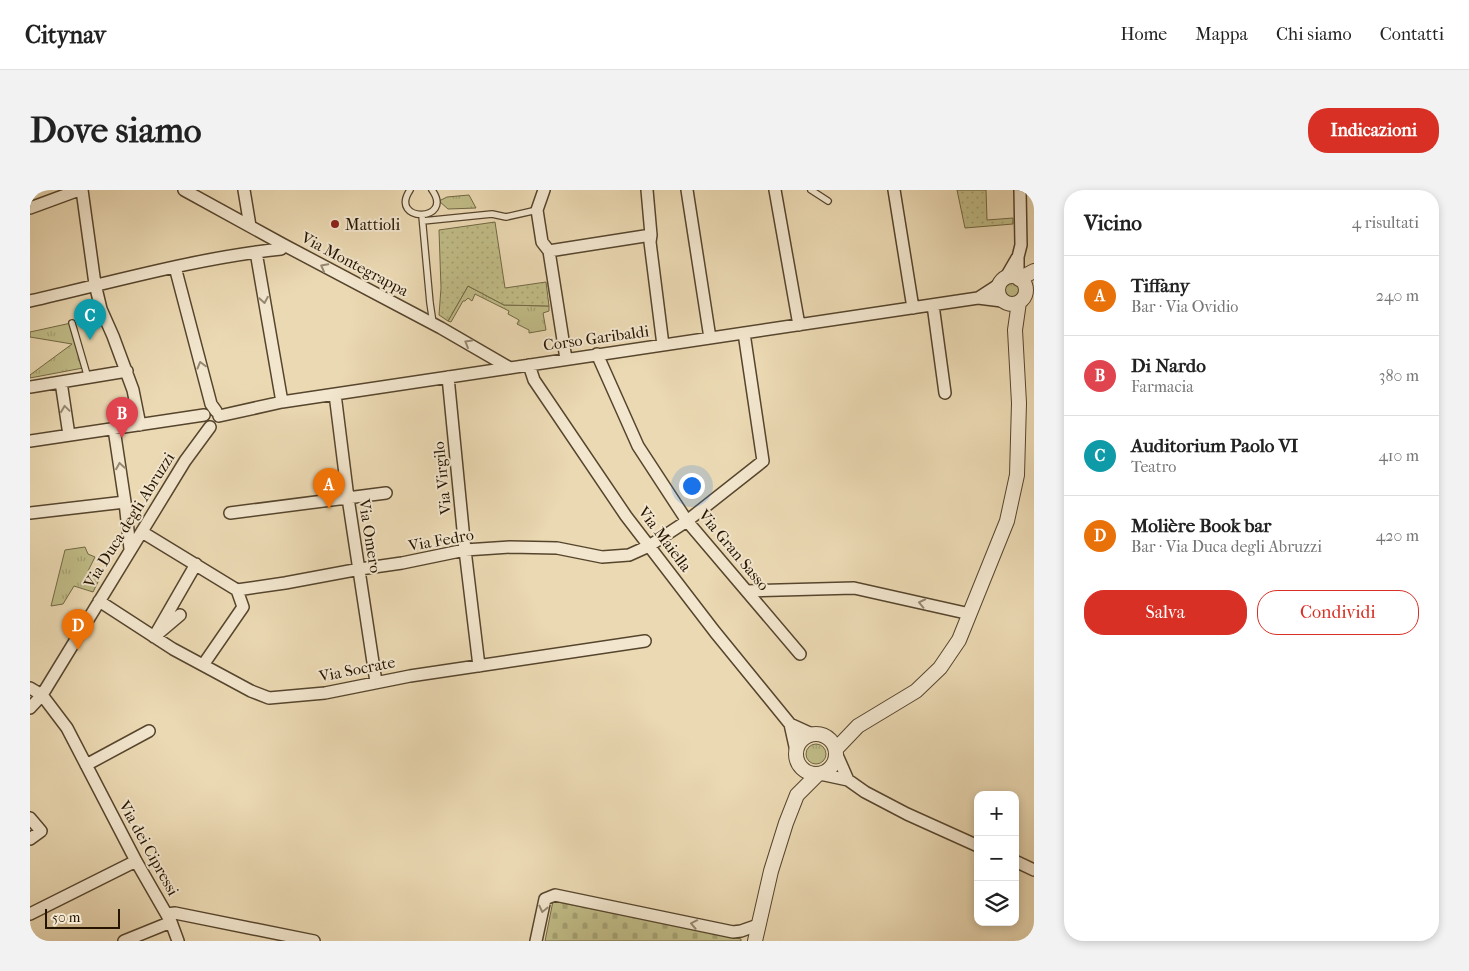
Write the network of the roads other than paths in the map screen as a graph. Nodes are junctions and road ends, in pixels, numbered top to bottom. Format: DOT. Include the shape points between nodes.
graph roads {
  1 [pos="80,190"];
  2 [pos="244,190"];
  3 [pos="410,190"];
  4 [pos="432,190"];
  5 [pos="544,190"];
  6 [pos="647,190"];
  7 [pos="687,190"];
  8 [pos="776,190"];
  9 [pos="810,190"];
  10 [pos="894,190"];
  11 [pos="1020,190"];
  12 [pos="188,191"];
  13 [pos="828,201"];
  14 [pos="30,208"];
  15 [pos="537,210"];
  16 [pos="423,218"];
  17 [pos="250,226"];
  18 [pos="651,235"];
  19 [pos="267,236"];
  20 [pos="284,245"];
  21 [pos="549,251"];
  22 [pos="256,252"];
  23 [pos="175,267"];
  24 [pos="1034,271"];
  25 [pos="1034,276"];
  26 [pos="1014,281"];
  27 [pos="95,284"];
  28 [pos="978,298"];
  29 [pos="30,300"];
  30 [pos="1010,302"];
  31 [pos="934,305"];
  32 [pos="913,308"];
  33 [pos="72,323"];
  34 [pos="434,324"];
  35 [pos="799,325"];
  36 [pos="744,333"];
  37 [pos="710,338"];
  38 [pos="663,345"];
  39 [pos="597,354"];
  40 [pos="566,359"];
  41 [pos="528,365"];
  42 [pos="510,368"];
  43 [pos="127,372"];
  44 [pos="448,377"];
  45 [pos="88,378"];
  46 [pos="61,382"];
  47 [pos="30,387"];
  48 [pos="945,393"];
  49 [pos="335,394"];
  50 [pos="282,402"];
  51 [pos="218,414"];
  52 [pos="204,415"];
  53 [pos="140,425"];
  54 [pos="210,427"];
  55 [pos="114,429"];
  56 [pos="69,435"];
  57 [pos="30,441"];
  58 [pos="386,493"];
  59 [pos="348,498"];
  60 [pos="125,502"];
  61 [pos="30,513"];
  62 [pos="230,513"];
  63 [pos="687,521"];
  64 [pos="142,532"];
  65 [pos="649,546"];
  66 [pos="130,549"];
  67 [pos="465,550"];
  68 [pos="196,564"];
  69 [pos="360,569"];
  70 [pos="237,590"];
  71 [pos="747,591"];
  72 [pos="99,601"];
  73 [pos="970,614"];
  74 [pos="180,615"];
  75 [pos="154,637"];
  76 [pos="645,641"];
  77 [pos="800,654"];
  78 [pos="203,666"];
  79 [pos="479,666"];
  80 [pos="376,682"];
  81 [pos="30,688"];
  82 [pos="42,694"];
  83 [pos="30,708"];
  84 [pos="790,724"];
  85 [pos="858,726"];
  86 [pos="149,731"];
  87 [pos="818,734"];
  88 [pos="836,752"];
  89 [pos="796,755"];
  90 [pos="86,765"];
  91 [pos="819,774"];
  92 [pos="848,780"];
  93 [pos="797,796"];
  94 [pos="30,818"];
  95 [pos="30,839"];
  96 [pos="974,844"];
  97 [pos="136,861"];
  98 [pos="1019,863"];
  99 [pos="1034,870"];
  100 [pos="30,914"];
  101 [pos="169,918"];
  102 [pos="758,925"];
  103 [pos="124,941"];
  104 [pos="178,941"];
  105 [pos="314,941"];
  106 [pos="536,941"];
  107 [pos="755,941"];
  1 -- 14 [label="street"];
  1 -- 27 [label="street"];
  2 -- 17 [label="street"];
  3 -- 16 [label="lane" via="406,205 412,213"];
  4 -- 16 [label="lane" via="436,204"];
  5 -- 15 [label="street"];
  6 -- 18 [label="street"];
  7 -- 37 [label="street"];
  8 -- 35 [label="street"];
  9 -- 13 [label="lane"];
  10 -- 32 [label="street"];
  11 -- 26 [label="street" via="1021,245"];
  12 -- 17 [label="street, Via Montegrappa"];
  15 -- 16 [label="lane" via="506,216"];
  15 -- 21 [label="street" via="542,242"];
  16 -- 34 [label="lane"];
  17 -- 19 [label="street, Via Montegrappa"];
  18 -- 21 [label="street"];
  18 -- 38 [label="street"];
  19 -- 20 [label="street, Via Montegrappa"];
  19 -- 22 [label="street"];
  20 -- 22 [label="street" via="281,249"];
  34 -- 20 [label="street, Via Montegrappa, one-way"];
  21 -- 40 [label="street"];
  22 -- 23 [label="street"];
  22 -- 50 [label="street, one-way"];
  23 -- 27 [label="street"];
  51 -- 23 [label="street, one-way" via="211,404"];
  24 -- 26 [label="street"];
  25 -- 26 [label="street"];
  26 -- 28 [label="street, Corso Garibaldi"];
  26 -- 30 [label="street" via="1024,296"];
  26 -- 30 [label="street" via="998,293"];
  27 -- 29 [label="street"];
  27 -- 43 [label="street" via="101,309"];
  28 -- 30 [label="street, Corso Garibaldi"];
  28 -- 31 [label="street, Corso Garibaldi"];
  30 -- 73 [label="street" via="1020,403 1017,475 1007,521"];
  31 -- 32 [label="street, Corso Garibaldi"];
  31 -- 48 [label="street"];
  32 -- 35 [label="street, Corso Garibaldi"];
  33 -- 45 [label="lane"];
  42 -- 34 [label="street, Via Montegrappa, one-way"];
  35 -- 36 [label="street, Corso Garibaldi"];
  36 -- 37 [label="street, Corso Garibaldi"];
  36 -- 63 [label="street, Via Fedro" via="762,461"];
  37 -- 38 [label="street, Corso Garibaldi"];
  38 -- 39 [label="street, Corso Garibaldi"];
  39 -- 40 [label="street, Corso Garibaldi"];
  39 -- 63 [label="street, Via Gran Sasso" via="638,446"];
  40 -- 41 [label="street, Corso Garibaldi"];
  41 -- 42 [label="street, Corso Garibaldi"];
  41 -- 65 [label="street, Via Maiella" via="534,380"];
  42 -- 44 [label="street, Corso Garibaldi"];
  43 -- 45 [label="street"];
  43 -- 53 [label="street"];
  44 -- 49 [label="street, Corso Garibaldi"];
  44 -- 67 [label="street, Via Virgilo"];
  45 -- 46 [label="street"];
  46 -- 47 [label="street"];
  56 -- 46 [label="street, one-way"];
  49 -- 50 [label="street, Corso Garibaldi"];
  49 -- 59 [label="street, Via Omero"];
  50 -- 51 [label="street, Corso Garibaldi"];
  51 -- 52 [label="street" via="210,410"];
  51 -- 54 [label="street" via="220,421"];
  52 -- 53 [label="street"];
  52 -- 54 [label="street" via="204,422"];
  53 -- 55 [label="street"];
  54 -- 64 [label="street, Via Duca degli Abruzzi" via="184,461"];
  55 -- 56 [label="street"];
  60 -- 55 [label="street, one-way"];
  56 -- 57 [label="street"];
  58 -- 59 [label="street"];
  59 -- 62 [label="street"];
  59 -- 69 [label="street, Via Omero"];
  60 -- 61 [label="street"];
  60 -- 66 [label="street"];
  63 -- 65 [label="street, Via Fedro"];
  63 -- 71 [label="street, Via Gran Sasso"];
  64 -- 66 [label="street, Via Duca degli Abruzzi"];
  64 -- 68 [label="street"];
  65 -- 67 [label="street, Via Fedro" via="629,555 602,557 557,548"];
  65 -- 84 [label="street, Via Maiella"];
  66 -- 72 [label="street, Via Duca degli Abruzzi"];
  67 -- 69 [label="street, Via Fedro"];
  67 -- 79 [label="street, Via Virgilo"];
  68 -- 70 [label="street"];
  68 -- 75 [label="street"];
  69 -- 70 [label="street, Via Fedro"];
  69 -- 80 [label="street, Via Omero"];
  70 -- 78 [label="street" via="243,607"];
  73 -- 71 [label="street, one-way" via="854,588"];
  71 -- 77 [label="street, Via Gran Sasso"];
  72 -- 75 [label="street, Via Socrate"];
  72 -- 82 [label="street, Via Duca degli Abruzzi"];
  73 -- 85 [label="street" via="959,640 940,668 916,691"];
  74 -- 75 [label="street"];
  75 -- 78 [label="street, Via Socrate"];
  76 -- 79 [label="street, Via Socrate"];
  78 -- 80 [label="street, Via Socrate" via="270,698 325,693"];
  79 -- 80 [label="street, Via Socrate"];
  81 -- 82 [label="street"];
  82 -- 83 [label="street, Via Duca degli Abruzzi"];
  82 -- 90 [label="street, Via dei Cipressi" via="67,728"];
  84 -- 87 [label="street, Via Maiella"];
  84 -- 89 [label="street, Via Maiella"];
  85 -- 87 [label="street"];
  85 -- 88 [label="street"];
  86 -- 90 [label="street"];
  87 -- 88 [label="street" via="829,738"];
  87 -- 89 [label="street" via="803,738"];
  88 -- 91 [label="street" via="832,767"];
  88 -- 92 [label="street"];
  89 -- 91 [label="street" via="803,769"];
  89 -- 93 [label="street"];
  90 -- 97 [label="street, Via dei Cipressi"];
  91 -- 92 [label="street"];
  91 -- 93 [label="street"];
  92 -- 96 [label="street" via="907,814"];
  93 -- 102 [label="street" via="771,871"];
  94 -- 95 [label="street" via="41,831"];
  97 -- 100 [label="street"];
  97 -- 101 [label="street, Via dei Cipressi"];
  98 -- 99 [label="street"];
  101 -- 103 [label="street"];
  101 -- 104 [label="street"];
  101 -- 105 [label="street, Via dei Cipressi" via="175,913"];
  102 -- 106 [label="street, one-way" via="732,932 555,895 545,899"];
  102 -- 107 [label="street"];
}
